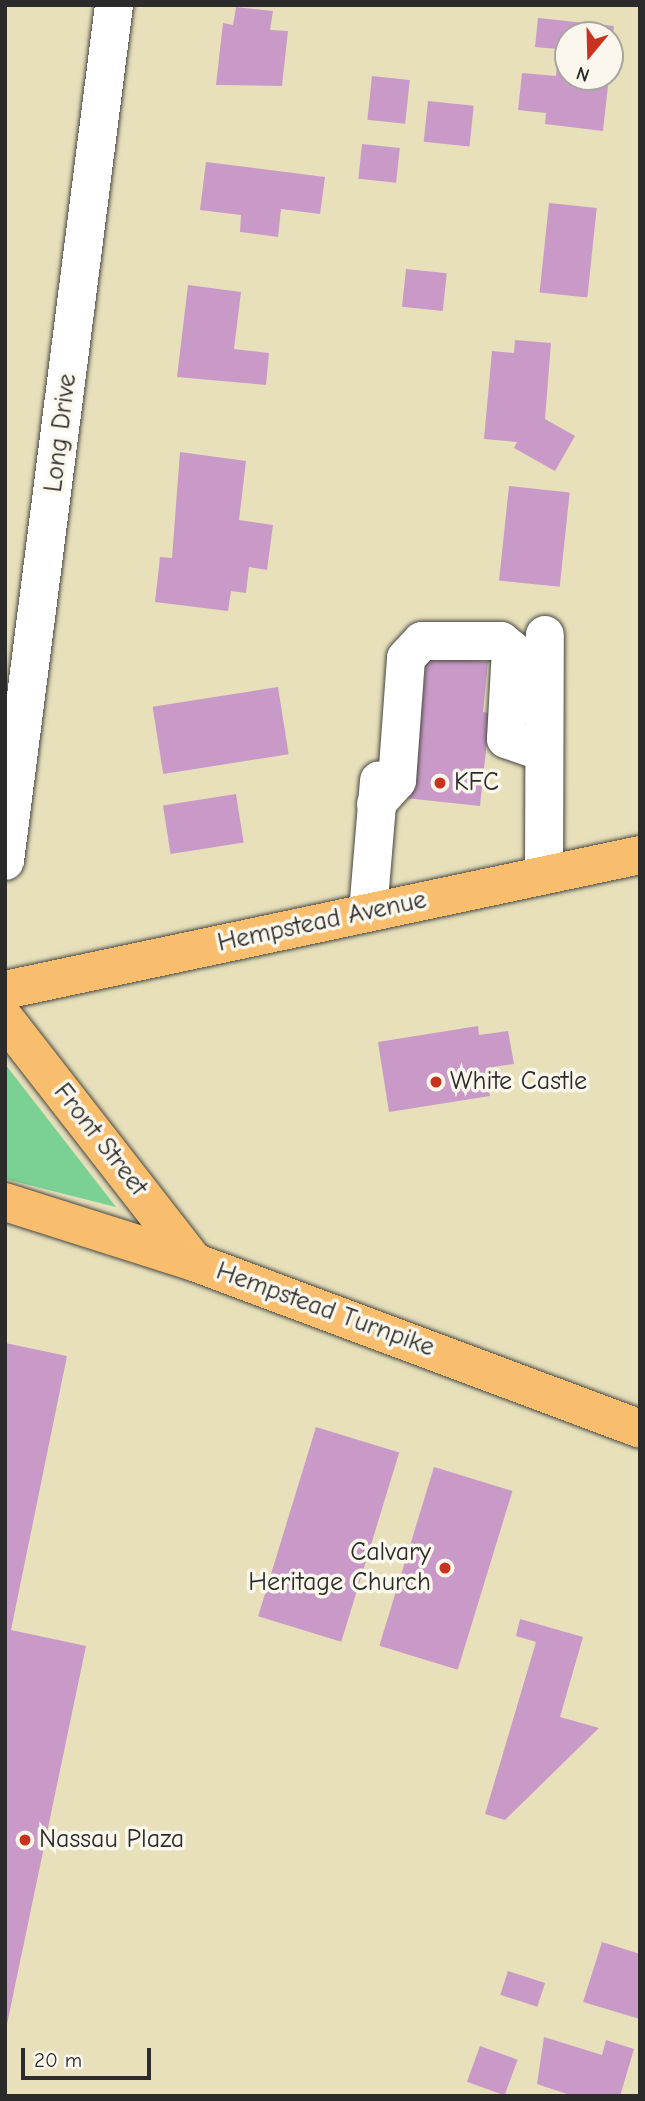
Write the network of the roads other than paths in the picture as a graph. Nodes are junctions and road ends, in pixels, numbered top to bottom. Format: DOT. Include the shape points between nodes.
graph roads {
  1 [pos="114,5"];
  2 [pos="545,635"];
  3 [pos="387,683"];
  4 [pos="540,751"];
  5 [pos="376,804"];
  6 [pos="639,851"];
  7 [pos="5,861"];
  8 [pos="544,875"];
  9 [pos="368,912"];
  10 [pos="5,990"];
  11 [pos="5,1019"];
  12 [pos="5,1202"];
  13 [pos="194,1262"];
  14 [pos="640,1429"];
  1 -- 7 [label="street, Long Drive"];
  2 -- 4 [label="street"];
  3 -- 5 [label="street"];
  4 -- 5 [label="street" via="506,739 511,649 501,641 422,640 406,658 397,781"];
  4 -- 8 [label="street"];
  5 -- 9 [label="street"];
  6 -- 8 [label="main road, Hempstead Avenue"];
  8 -- 9 [label="main road, Hempstead Avenue"];
  9 -- 10 [label="main road, Hempstead Avenue"];
  11 -- 13 [label="main road, Front Street"];
  12 -- 13 [label="main road, Hempstead Turnpike"];
  13 -- 14 [label="main road, Hempstead Turnpike"];
}
